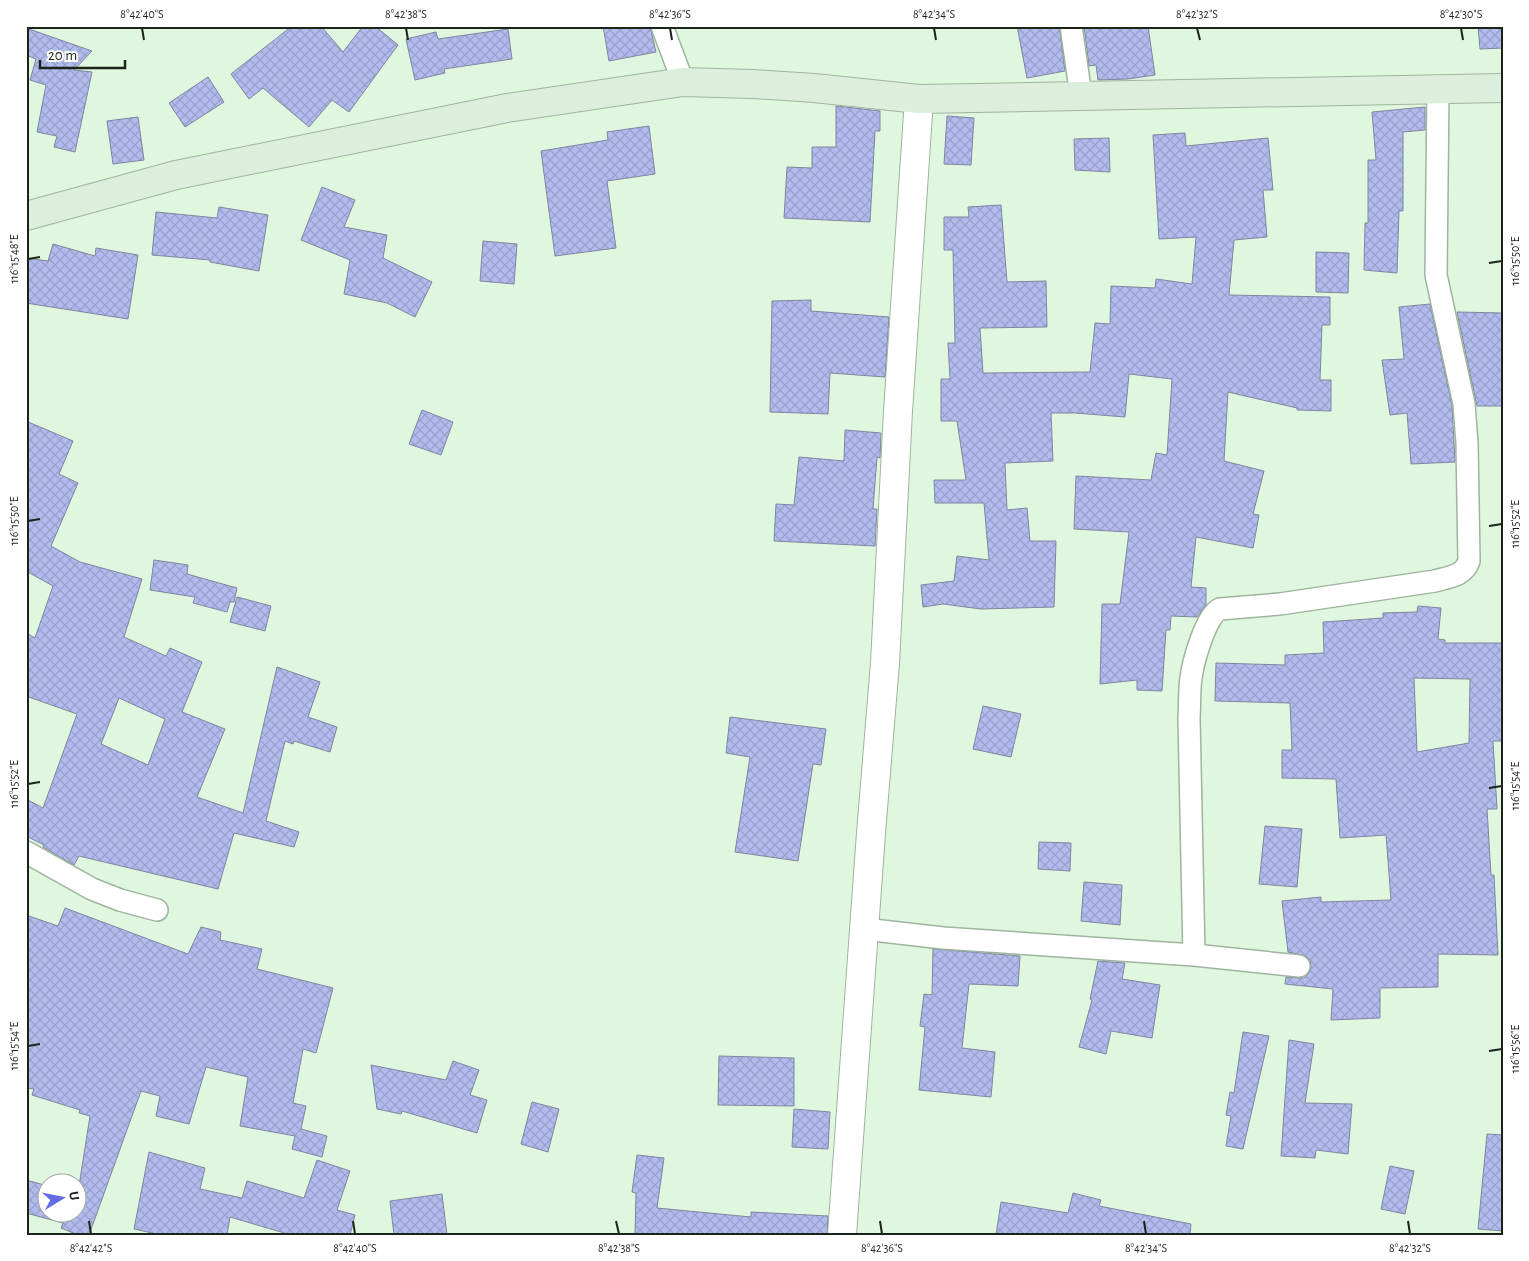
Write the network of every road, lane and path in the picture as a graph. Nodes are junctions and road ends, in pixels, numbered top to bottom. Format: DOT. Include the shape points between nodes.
graph roads {
  1 [pos="662,26"];
  2 [pos="1071,26"];
  3 [pos="683,82"];
  4 [pos="1438,88"];
  5 [pos="1503,88"];
  6 [pos="1081,96"];
  7 [pos="919,98"];
  8 [pos="26,216"];
  9 [pos="26,852"];
  10 [pos="157,910"];
  11 [pos="864,929"];
  12 [pos="1194,955"];
  13 [pos="1299,966"];
  14 [pos="842,1235"];
  1 -- 3 [label="street"];
  2 -- 6 [label="street"];
  3 -- 7 [label="main road" via="806,87"];
  3 -- 8 [label="main road" via="507,108 176,175"];
  4 -- 5 [label="main road"];
  4 -- 6 [label="main road"];
  4 -- 12 [label="street" via="1436,275 1464,404 1469,561 1459,575 1436,581 1280,604 1218,609 1211,618 1190,682"];
  6 -- 7 [label="main road"];
  7 -- 11 [label="street" via="885,663"];
  9 -- 10 [label="street" via="92,889"];
  11 -- 12 [label="street" via="943,938"];
  11 -- 14 [label="street"];
  12 -- 13 [label="street"];
}
